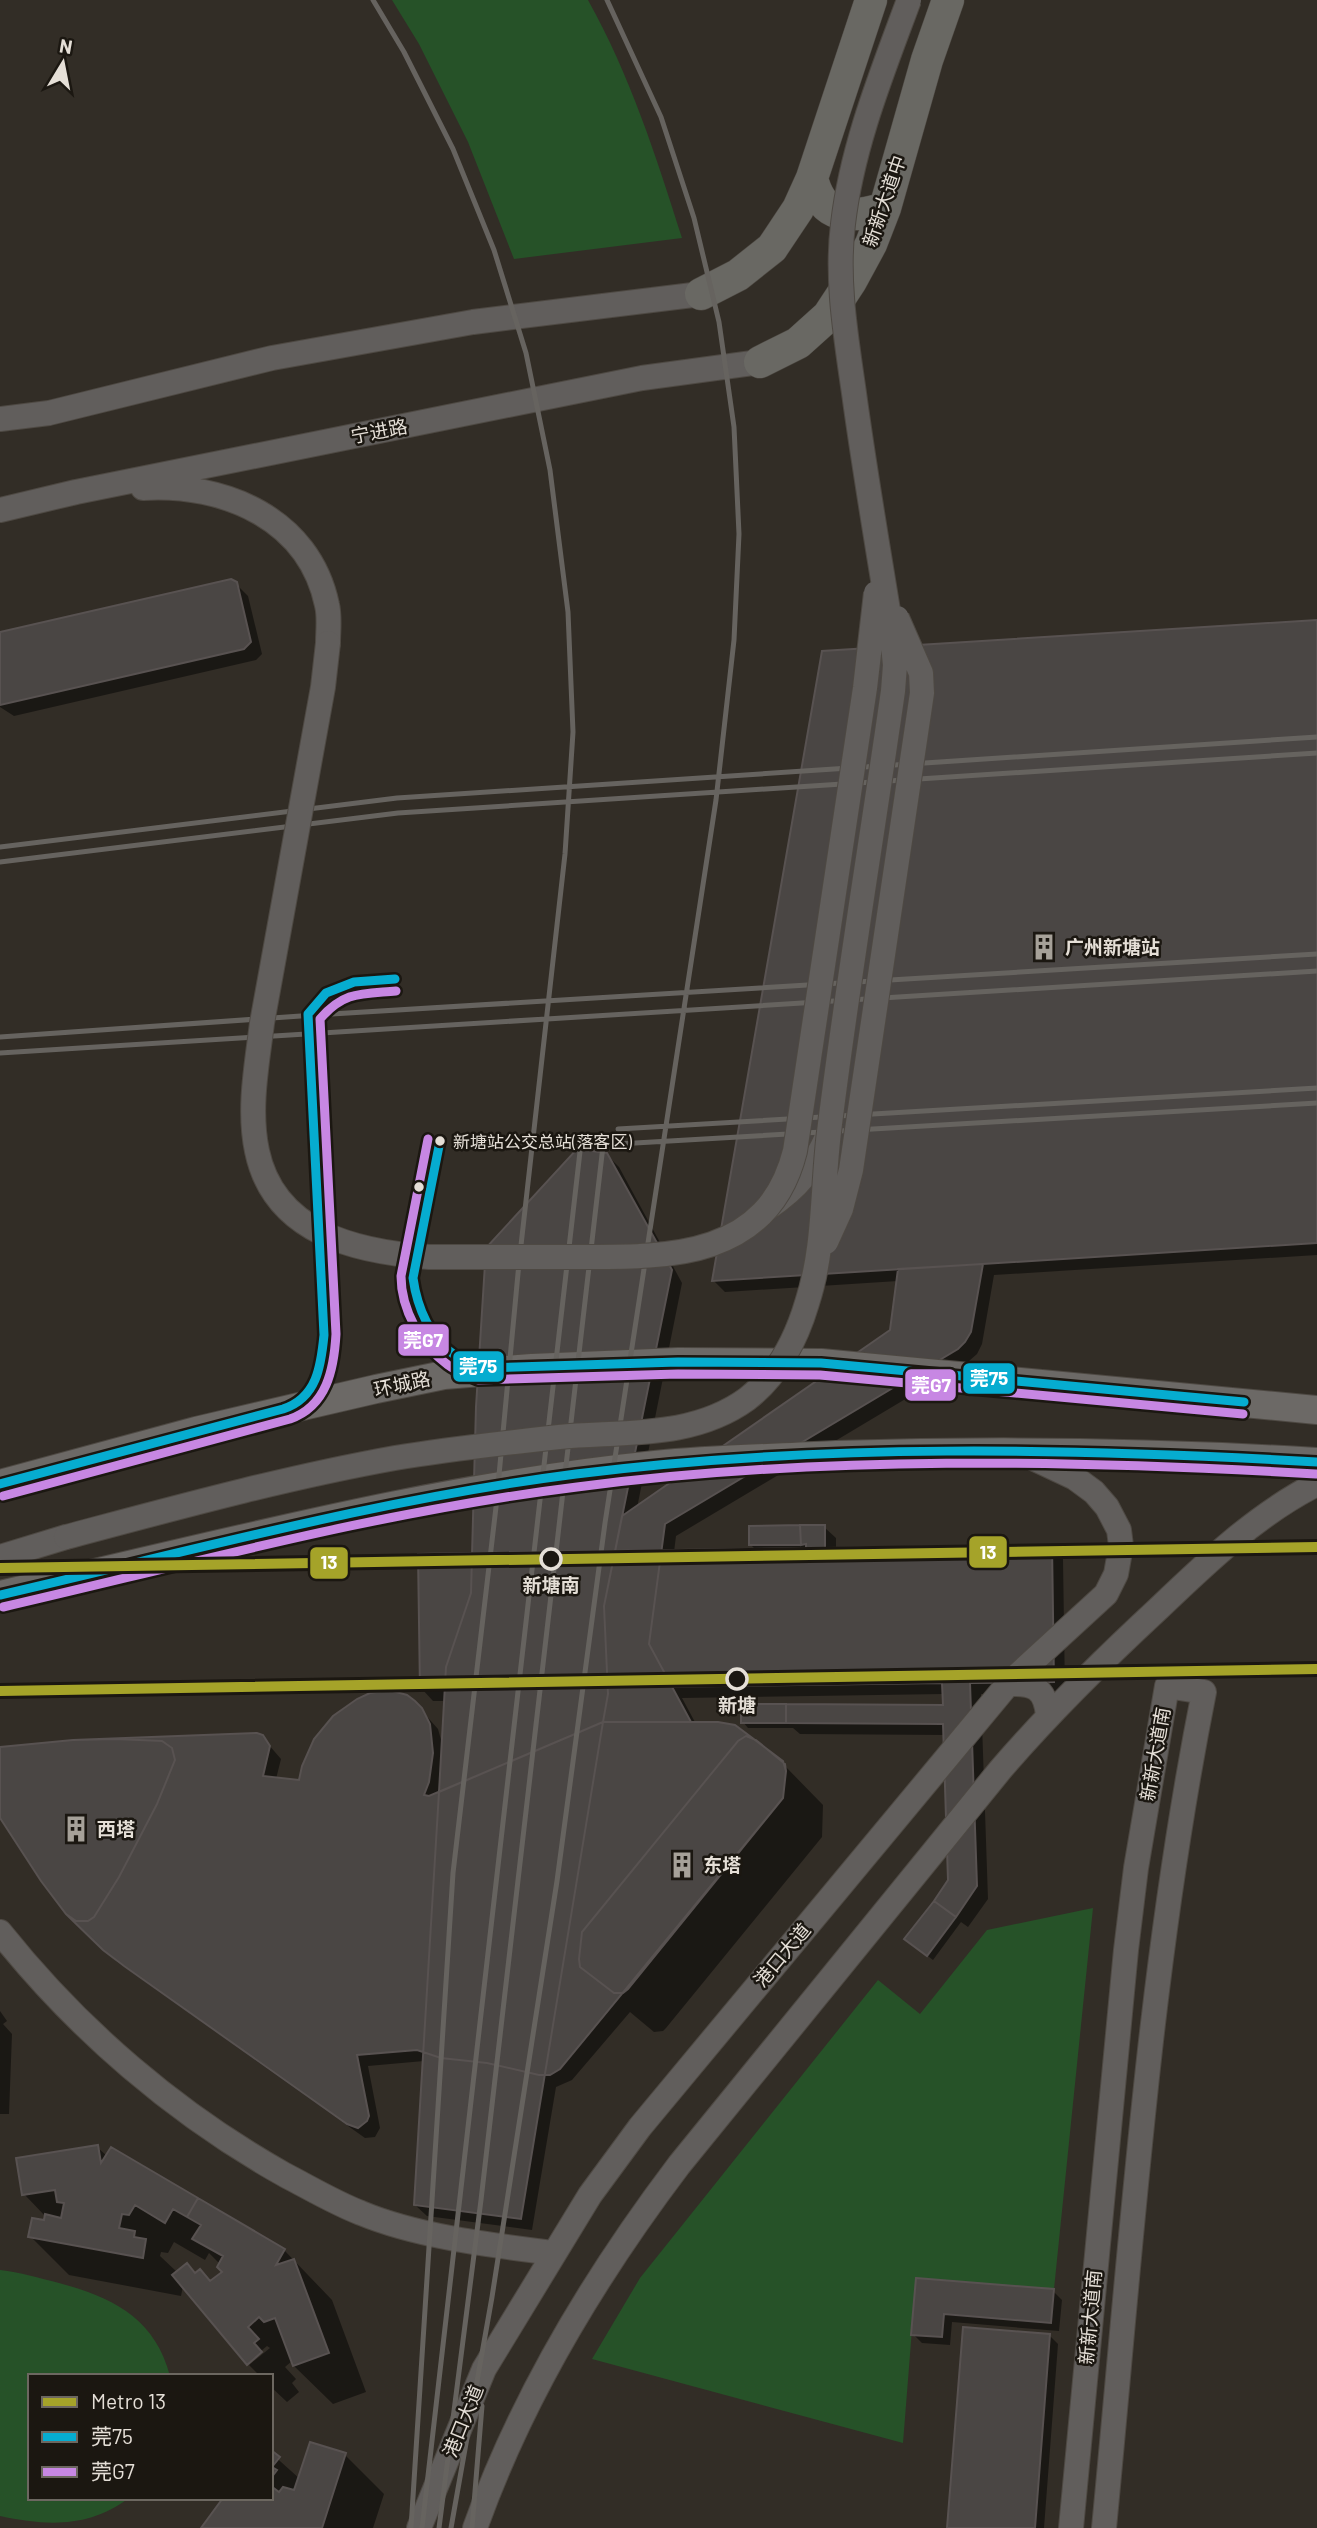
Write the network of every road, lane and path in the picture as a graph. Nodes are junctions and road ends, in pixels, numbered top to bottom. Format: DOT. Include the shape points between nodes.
graph roads {
  1 [pos="871,0"];
  2 [pos="909,0"];
  3 [pos="948,0"];
  4 [pos="812,178"];
  5 [pos="885,208"];
  6 [pos="701,294"];
  7 [pos="760,362"];
  8 [pos="0,419"];
  9 [pos="76,492"];
  10 [pos="0,510"];
  11 [pos="876,538"];
  12 [pos="885,590"];
  13 [pos="828,1135"];
  14 [pos="761,1213"];
  15 [pos="819,1259"];
  16 [pos="1317,1397"];
  17 [pos="1223,1400"];
  18 [pos="1317,1409"];
  19 [pos="1021,1452"];
  20 [pos="1317,1462"];
  21 [pos="0,1484"];
  22 [pos="1317,1484"];
  23 [pos="0,1557"];
  24 [pos="0,1595"];
  25 [pos="1008,1684"];
  26 [pos="1048,1715"];
  27 [pos="0,1932"];
  28 [pos="553,2253"];
  29 [pos="419,2528"];
  30 [pos="475,2528"];
  31 [pos="1071,2528"];
  32 [pos="1104,2528"];
  1 -- 4 [label="main road"];
  2 -- 11 [label="street, bridge" via="864,123 843,225 844,326"];
  3 -- 5 [label="main road, 新新大道中"];
  4 -- 5 [label="main road" via="822,203 832,211 863,215"];
  4 -- 6 [label="main road" via="772,248 738,275"];
  5 -- 7 [label="main road, 新新大道中" via="872,244 828,316 797,343"];
  6 -- 8 [label="street" via="460,324 272,358 49,413"];
  7 -- 9 [label="street, 宁进路" via="629,380"];
  9 -- 10 [label="street, 宁进路"];
  9 -- 14 [label="street, bridge" via="152,487 205,492 249,506 281,525 305,550 328,607 323,687 256,1071 256,1149 274,1194 309,1226 329,1236 376,1252 429,1257 678,1254 742,1230"];
  11 -- 12 [label="street, bridge"];
  11 -- 14 [label="street, bridge" via="870,652 795,1151 779,1194"];
  12 -- 13 [label="street, bridge" via="895,665 893,691"];
  12 -- 15 [label="street, bridge" via="914,654 922,693 851,1170 841,1209"];
  13 -- 14 [label="street, bridge" via="803,1180"];
  13 -- 15 [label="street, bridge"];
  15 -- 23 [label="street, bridge" via="797,1332 768,1380 746,1399 693,1425 396,1458 232,1493"];
  16 -- 17 [label="street"];
  17 -- 18 [label="main road, 环城路"];
  17 -- 21 [label="main road, 环城路" via="821,1363 678,1362 444,1374 275,1411"];
  19 -- 20 [label="main road"];
  19 -- 24 [label="main road" via="889,1453 656,1465 521,1483 263,1532"];
  19 -- 25 [label="street, 港口大道" via="1094,1492 1119,1530 1121,1546 1116,1574 1106,1594"];
  22 -- 26 [label="street" via="1277,1507 1195,1573"];
  25 -- 26 [label="street" via="1038,1690"];
  25 -- 28 [label="street, 港口大道" via="640,2127"];
  26 -- 30 [label="street" via="636,2221 534,2390"];
  27 -- 28 [label="street" via="50,1990 130,2067 264,2163 362,2214 437,2234"];
  28 -- 29 [label="street, 港口大道" via="484,2369"];
  31 -- 32 [label="street, 新新大道南" via="1125,1963 1167,1686 1203,1692 1164,1927"];
}
